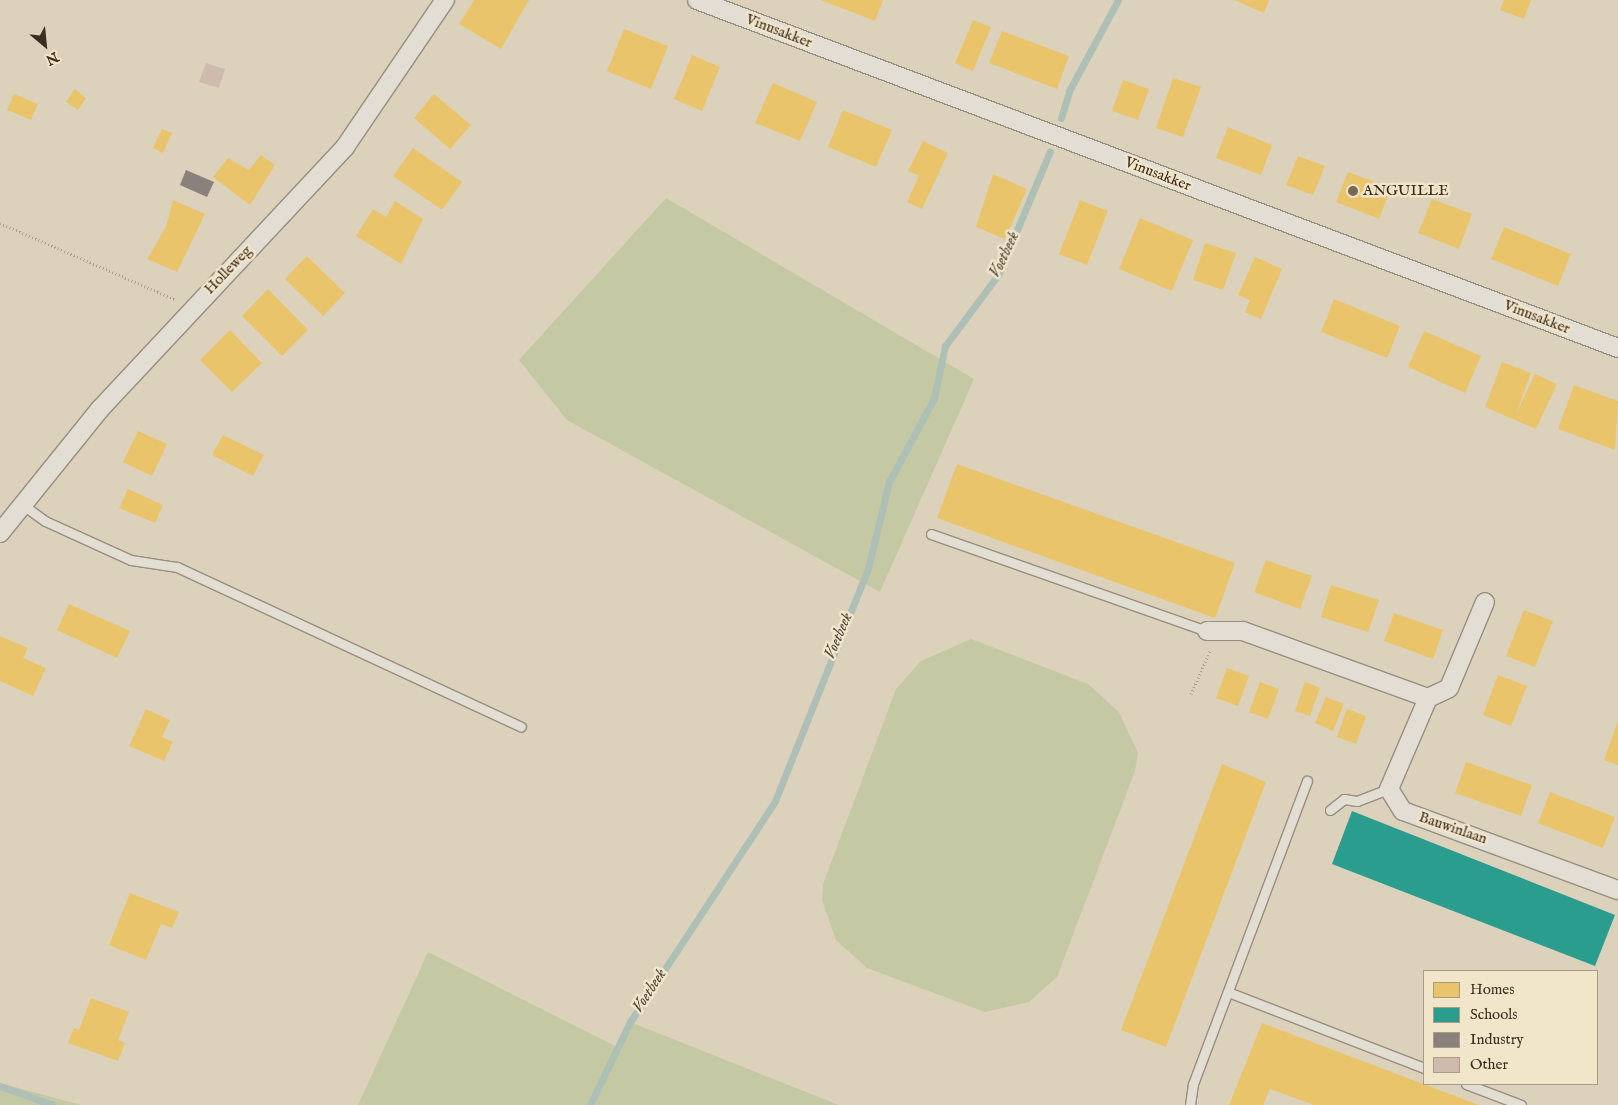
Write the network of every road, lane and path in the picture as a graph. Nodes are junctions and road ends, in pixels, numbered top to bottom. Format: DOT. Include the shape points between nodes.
graph roads {
  1 [pos="445,0"];
  2 [pos="698,0"];
  3 [pos="0,223"];
  4 [pos="193,307"];
  5 [pos="1618,348"];
  6 [pos="23,505"];
  7 [pos="0,533"];
  8 [pos="931,534"];
  9 [pos="1485,602"];
  10 [pos="1212,632"];
  11 [pos="1191,694"];
  12 [pos="1428,698"];
  13 [pos="521,727"];
  14 [pos="1307,781"];
  15 [pos="1389,789"];
  16 [pos="1330,810"];
  17 [pos="1616,882"];
  18 [pos="1228,992"];
  19 [pos="1423,1068"];
  20 [pos="1469,1085"];
  21 [pos="1190,1105"];
  22 [pos="1521,1105"];
  1 -- 4 [label="street, Holleweg" via="345,146"];
  2 -- 5 [label="street, Vinusakker"];
  3 -- 4 [label="path"];
  4 -- 6 [label="street, Holleweg" via="100,409"];
  6 -- 7 [label="street, Holleweg"];
  6 -- 13 [label="lane" via="45,521 130,560 177,567"];
  8 -- 10 [label="lane"];
  9 -- 12 [label="street" via="1449,688"];
  10 -- 11 [label="path"];
  10 -- 12 [label="street" via="1244,631"];
  12 -- 15 [label="street"];
  14 -- 18 [label="lane"];
  15 -- 16 [label="lane" via="1357,801 1344,799"];
  15 -- 17 [label="street, Bauwinlaan" via="1403,811"];
  18 -- 19 [label="lane"];
  18 -- 21 [label="lane" via="1193,1084"];
  20 -- 22 [label="lane"];
}
